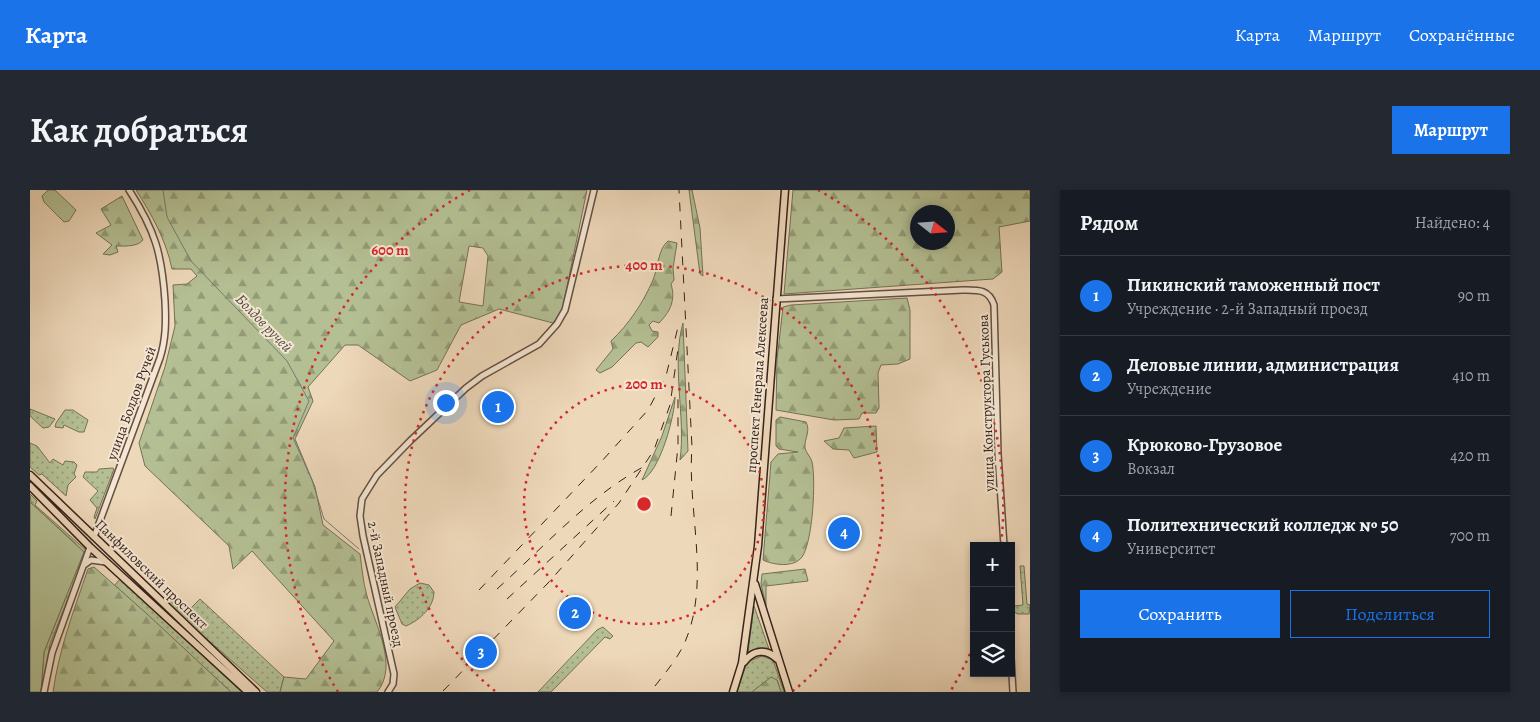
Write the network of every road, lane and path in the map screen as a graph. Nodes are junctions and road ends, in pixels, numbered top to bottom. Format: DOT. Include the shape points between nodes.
graph roads {
  1 [pos="129,190"];
  2 [pos="594,190"];
  3 [pos="785,190"];
  4 [pos="776,299"];
  5 [pos="30,475"];
  6 [pos="30,486"];
  7 [pos="94,537"];
  8 [pos="1004,542"];
  9 [pos="90,547"];
  10 [pos="106,562"];
  11 [pos="83,566"];
  12 [pos="754,581"];
  13 [pos="778,660"];
  14 [pos="742,663"];
  15 [pos="1012,677"];
  16 [pos="392,691"];
  17 [pos="44,692"];
  18 [pos="248,692"];
  19 [pos="256,692"];
  20 [pos="733,692"];
  21 [pos="789,692"];
  22 [pos="1013,692"];
  1 -- 7 [label="street, улица Болдов Ручей" via="161,255 166,329 160,358"];
  2 -- 16 [label="street, 2-й Западный проезд" via="565,310 550,335 482,376 457,396 377,475 362,499 360,516 394,674"];
  3 -- 4 [label="main road, проспект Генерала Алексеева"];
  4 -- 8 [label="street, улица Конструктора Гуськова" via="971,290 989,295 994,306"];
  4 -- 12 [label="main road, проспект Генерала Алексеева"];
  5 -- 7 [label="main road, Панфиловский проспект"];
  6 -- 9 [label="main road, Панфиловский проспект"];
  7 -- 9 [label="main road"];
  7 -- 19 [label="main road, Панфиловский проспект"];
  9 -- 10 [label="main road, Панфиловский проспект"];
  9 -- 11 [label="street"];
  10 -- 11 [label="street" via="91,560"];
  10 -- 18 [label="main road, Панфиловский проспект"];
  11 -- 17 [label="street" via="52,653"];
  12 -- 13 [label="main road, проспект Генерала Алексеева"];
  12 -- 14 [label="main road, проспект Генерала Алексеева"];
  13 -- 14 [label="main road" via="769,653 760,652 752,653"];
  13 -- 21 [label="main road, проспект Генерала Алексеева"];
  14 -- 20 [label="main road, проспект Генерала Алексеева"];
  15 -- 22 [label="street"];
}
